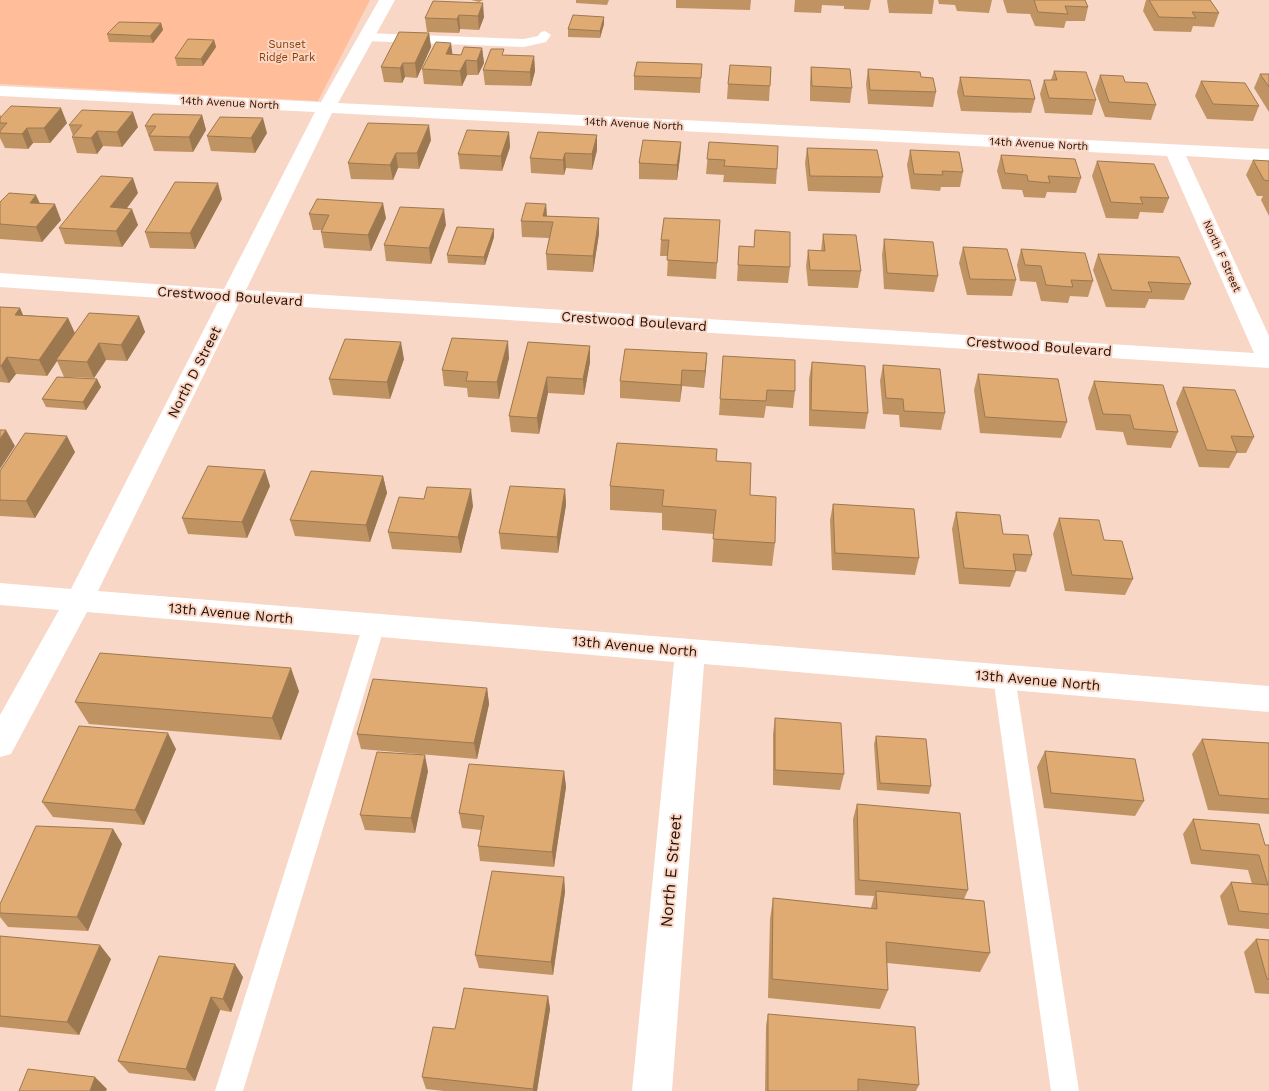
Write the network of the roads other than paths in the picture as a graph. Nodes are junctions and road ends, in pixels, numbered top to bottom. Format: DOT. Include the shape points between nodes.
graph roads {
  1 [pos="387,0"];
  2 [pos="545,35"];
  3 [pos="365,37"];
  4 [pos="0,92"];
  5 [pos="326,108"];
  6 [pos="1174,150"];
  7 [pos="1269,155"];
  8 [pos="0,280"];
  9 [pos="232,296"];
  10 [pos="1269,361"];
  11 [pos="0,594"];
  12 [pos="80,601"];
  13 [pos="374,625"];
  14 [pos="690,651"];
  15 [pos="1004,677"];
  16 [pos="1269,699"];
  17 [pos="0,744"];
  18 [pos="229,1091"];
  19 [pos="652,1091"];
  20 [pos="1065,1091"];
  1 -- 3 [label="street, North D Street"];
  2 -- 3 [label="lane" via="542,39 524,43"];
  3 -- 5 [label="street, North D Street"];
  4 -- 5 [label="street, 14th Avenue North"];
  5 -- 6 [label="street, 14th Avenue North"];
  5 -- 9 [label="street, North D Street"];
  6 -- 7 [label="street, 14th Avenue North"];
  6 -- 10 [label="street, North F Street"];
  8 -- 9 [label="street, Crestwood Boulevard"];
  9 -- 10 [label="street, Crestwood Boulevard"];
  9 -- 12 [label="street, North D Street"];
  11 -- 12 [label="street, 13th Avenue North"];
  12 -- 13 [label="street, 13th Avenue North"];
  12 -- 17 [label="street, North D Street"];
  13 -- 14 [label="street, 13th Avenue North"];
  13 -- 18 [label="lane"];
  14 -- 15 [label="street, 13th Avenue North"];
  14 -- 19 [label="street, North E Street"];
  15 -- 16 [label="street, 13th Avenue North"];
  15 -- 20 [label="lane"];
}
